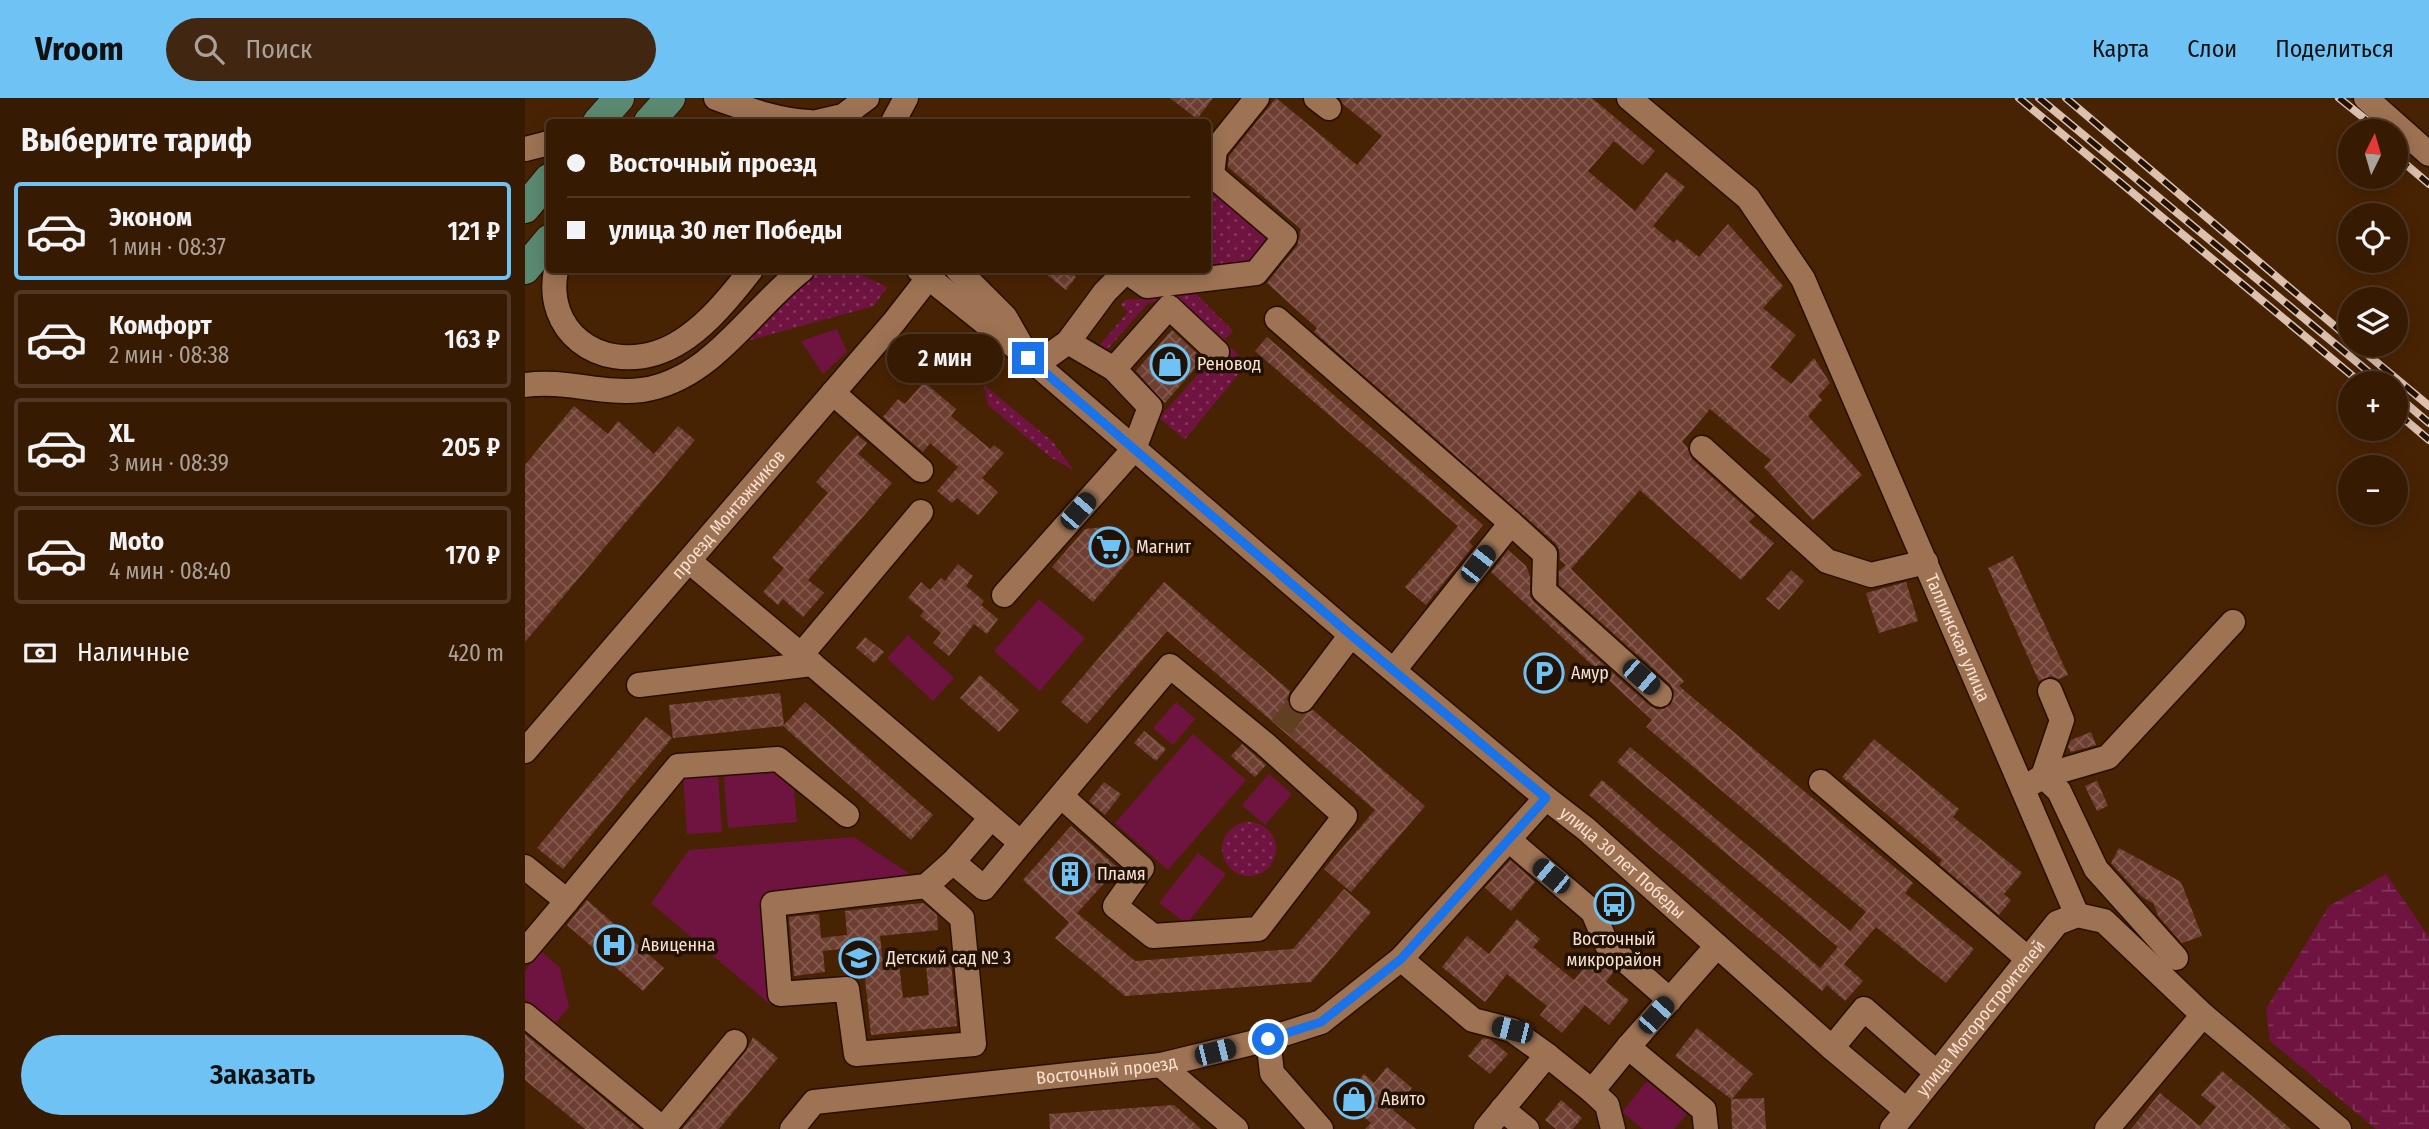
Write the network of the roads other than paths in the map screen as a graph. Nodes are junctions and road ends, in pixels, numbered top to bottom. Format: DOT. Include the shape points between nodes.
graph roads {
  1 [pos="670,98"];
  2 [pos="867,98"];
  3 [pos="906,98"];
  4 [pos="1257,98"];
  5 [pos="1629,98"];
  6 [pos="2365,98"];
  7 [pos="723,110"];
  8 [pos="652,119"];
  9 [pos="782,119"];
  10 [pos="830,119"];
  11 [pos="895,119"];
  12 [pos="546,144"];
  13 [pos="525,149"];
  14 [pos="2429,153"];
  15 [pos="1211,172"];
  16 [pos="1211,178"];
  17 [pos="546,183"];
  18 [pos="525,208"];
  19 [pos="546,244"];
  20 [pos="525,269"];
  21 [pos="556,273"];
  22 [pos="748,273"];
  23 [pos="799,273"];
  24 [pos="924,273"];
  25 [pos="961,273"];
  26 [pos="1123,273"];
  27 [pos="1130,273"];
  28 [pos="1277,319"];
  29 [pos="1068,342"];
  30 [pos="1217,352"];
  31 [pos="1032,362"];
  32 [pos="1114,369"];
  33 [pos="525,385"];
  34 [pos="833,393"];
  35 [pos="1702,448"];
  36 [pos="1134,449"];
  37 [pos="921,470"];
  38 [pos="921,512"];
  39 [pos="1511,523"];
  40 [pos="689,561"];
  41 [pos="1926,562"];
  42 [pos="1004,595"];
  43 [pos="2233,622"];
  44 [pos="1351,635"];
  45 [pos="806,659"];
  46 [pos="1394,670"];
  47 [pos="639,685"];
  48 [pos="2050,691"];
  49 [pos="1660,695"];
  50 [pos="1302,700"];
  51 [pos="525,751"];
  52 [pos="2043,776"];
  53 [pos="1821,782"];
  54 [pos="2023,791"];
  55 [pos="1061,796"];
  56 [pos="1546,798"];
  57 [pos="847,815"];
  58 [pos="991,818"];
  59 [pos="1509,840"];
  60 [pos="1021,843"];
  61 [pos="953,862"];
  62 [pos="525,867"];
  63 [pos="926,887"];
  64 [pos="567,901"];
  65 [pos="2077,915"];
  66 [pos="1717,946"];
  67 [pos="525,951"];
  68 [pos="2176,958"];
  69 [pos="1401,959"];
  70 [pos="2028,959"];
  71 [pos="1670,1000"];
  72 [pos="525,1015"];
  73 [pos="2203,1015"];
  74 [pos="1268,1039"];
  75 [pos="735,1042"];
  76 [pos="1628,1047"];
  77 [pos="1832,1048"];
  78 [pos="1547,1055"];
  79 [pos="1161,1065"];
  80 [pos="1937,1073"];
  81 [pos="1592,1091"];
  82 [pos="1502,1109"];
  83 [pos="1899,1120"];
  84 [pos="663,1129"];
  85 [pos="792,1129"];
  86 [pos="1236,1129"];
  87 [pos="1321,1129"];
  88 [pos="1486,1129"];
  89 [pos="1527,1129"];
  90 [pos="1613,1129"];
  91 [pos="1706,1129"];
  92 [pos="2107,1129"];
  93 [pos="2339,1129"];
  1 -- 8 [label="main road"];
  2 -- 10 [label="street" via="843,116"];
  3 -- 11 [label="street"];
  4 -- 15 [label="street" via="1215,150"];
  5 -- 41 [label="street, Таллинская улица" via="1748,198 1803,279"];
  6 -- 14 [label="street"];
  7 -- 9 [label="street"];
  12 -- 13 [label="street"];
  16 -- 27 [label="street" via="1285,237 1256,273 1147,286"];
  17 -- 18 [label="main road"];
  19 -- 20 [label="main road"];
  21 -- 22 [label="street" via="554,304 568,333 597,352 630,358 657,353 685,338"];
  23 -- 33 [label="street" via="718,351 678,380 644,390 609,392 560,384"];
  24 -- 31 [label="street, улица 30 лет Победы"];
  24 -- 34 [label="street, проезд Монтажников" via="894,323"];
  25 -- 31 [label="street" via="1005,317"];
  26 -- 29 [label="street"];
  28 -- 39 [label="street"];
  29 -- 31 [label="street"];
  29 -- 32 [label="street"];
  30 -- 32 [label="street" via="1169,307"];
  31 -- 36 [label="street, улица 30 лет Победы"];
  32 -- 36 [label="street" via="1150,407"];
  34 -- 37 [label="street"];
  34 -- 40 [label="street, проезд Монтажников"];
  35 -- 41 [label="street" via="1827,561 1871,575"];
  36 -- 42 [label="street"];
  36 -- 44 [label="street, улица 30 лет Победы"];
  38 -- 45 [label="street"];
  39 -- 46 [label="street"];
  39 -- 49 [label="street" via="1545,554 1544,591"];
  40 -- 45 [label="street"];
  40 -- 51 [label="street, проезд Монтажников"];
  41 -- 54 [label="street, Таллинская улица"];
  43 -- 52 [label="street" via="2108,757"];
  44 -- 46 [label="street, улица 30 лет Победы"];
  44 -- 50 [label="street"];
  45 -- 47 [label="street"];
  45 -- 58 [label="street"];
  46 -- 56 [label="street, улица 30 лет Победы"];
  48 -- 52 [label="street" via="2063,720"];
  52 -- 54 [label="street"];
  52 -- 68 [label="street" via="2060,792 2097,869"];
  53 -- 70 [label="street"];
  54 -- 65 [label="street, Таллинская улица"];
  55 -- 55 [label="street" via="1142,868 1115,906 1153,936 1258,929 1345,816 1273,736 1170,666"];
  55 -- 60 [label="street"];
  56 -- 59 [label="street, Восточный проезд"];
  56 -- 66 [label="street, улица 30 лет Победы"];
  57 -- 64 [label="street" via="778,759 678,766"];
  58 -- 60 [label="street"];
  58 -- 61 [label="street"];
  59 -- 69 [label="street, Восточный проезд"];
  59 -- 71 [label="street" via="1593,912 1607,945"];
  60 -- 61 [label="street" via="984,888"];
  61 -- 63 [label="street"];
  62 -- 64 [label="street"];
  63 -- 63 [label="street" via="773,904 780,994 846,989 856,1054 974,1044 962,918"];
  64 -- 67 [label="street"];
  65 -- 70 [label="street, улица Моторостроителей" via="2057,923"];
  65 -- 73 [label="street" via="2104,921"];
  66 -- 71 [label="street"];
  66 -- 77 [label="street, улица 30 лет Победы"];
  69 -- 74 [label="street, Восточный проезд" via="1321,1022"];
  69 -- 78 [label="street" via="1473,1020 1512,1030"];
  70 -- 80 [label="street, улица Моторостроителей"];
  71 -- 76 [label="street"];
  72 -- 84 [label="street"];
  73 -- 92 [label="street"];
  73 -- 93 [label="street"];
  74 -- 79 [label="street, Восточный проезд"];
  74 -- 87 [label="street" via="1272,1073"];
  75 -- 84 [label="street"];
  76 -- 81 [label="street"];
  76 -- 91 [label="street" via="1705,1110"];
  77 -- 80 [label="street" via="1864,1009"];
  77 -- 83 [label="street, улица 30 лет Победы"];
  78 -- 81 [label="street"];
  78 -- 82 [label="street"];
  79 -- 85 [label="street, Восточный проезд" via="814,1102"];
  79 -- 86 [label="street"];
  80 -- 83 [label="street, улица Моторостроителей"];
  81 -- 90 [label="street" via="1607,1105"];
  82 -- 88 [label="street"];
  82 -- 89 [label="street"];
}
